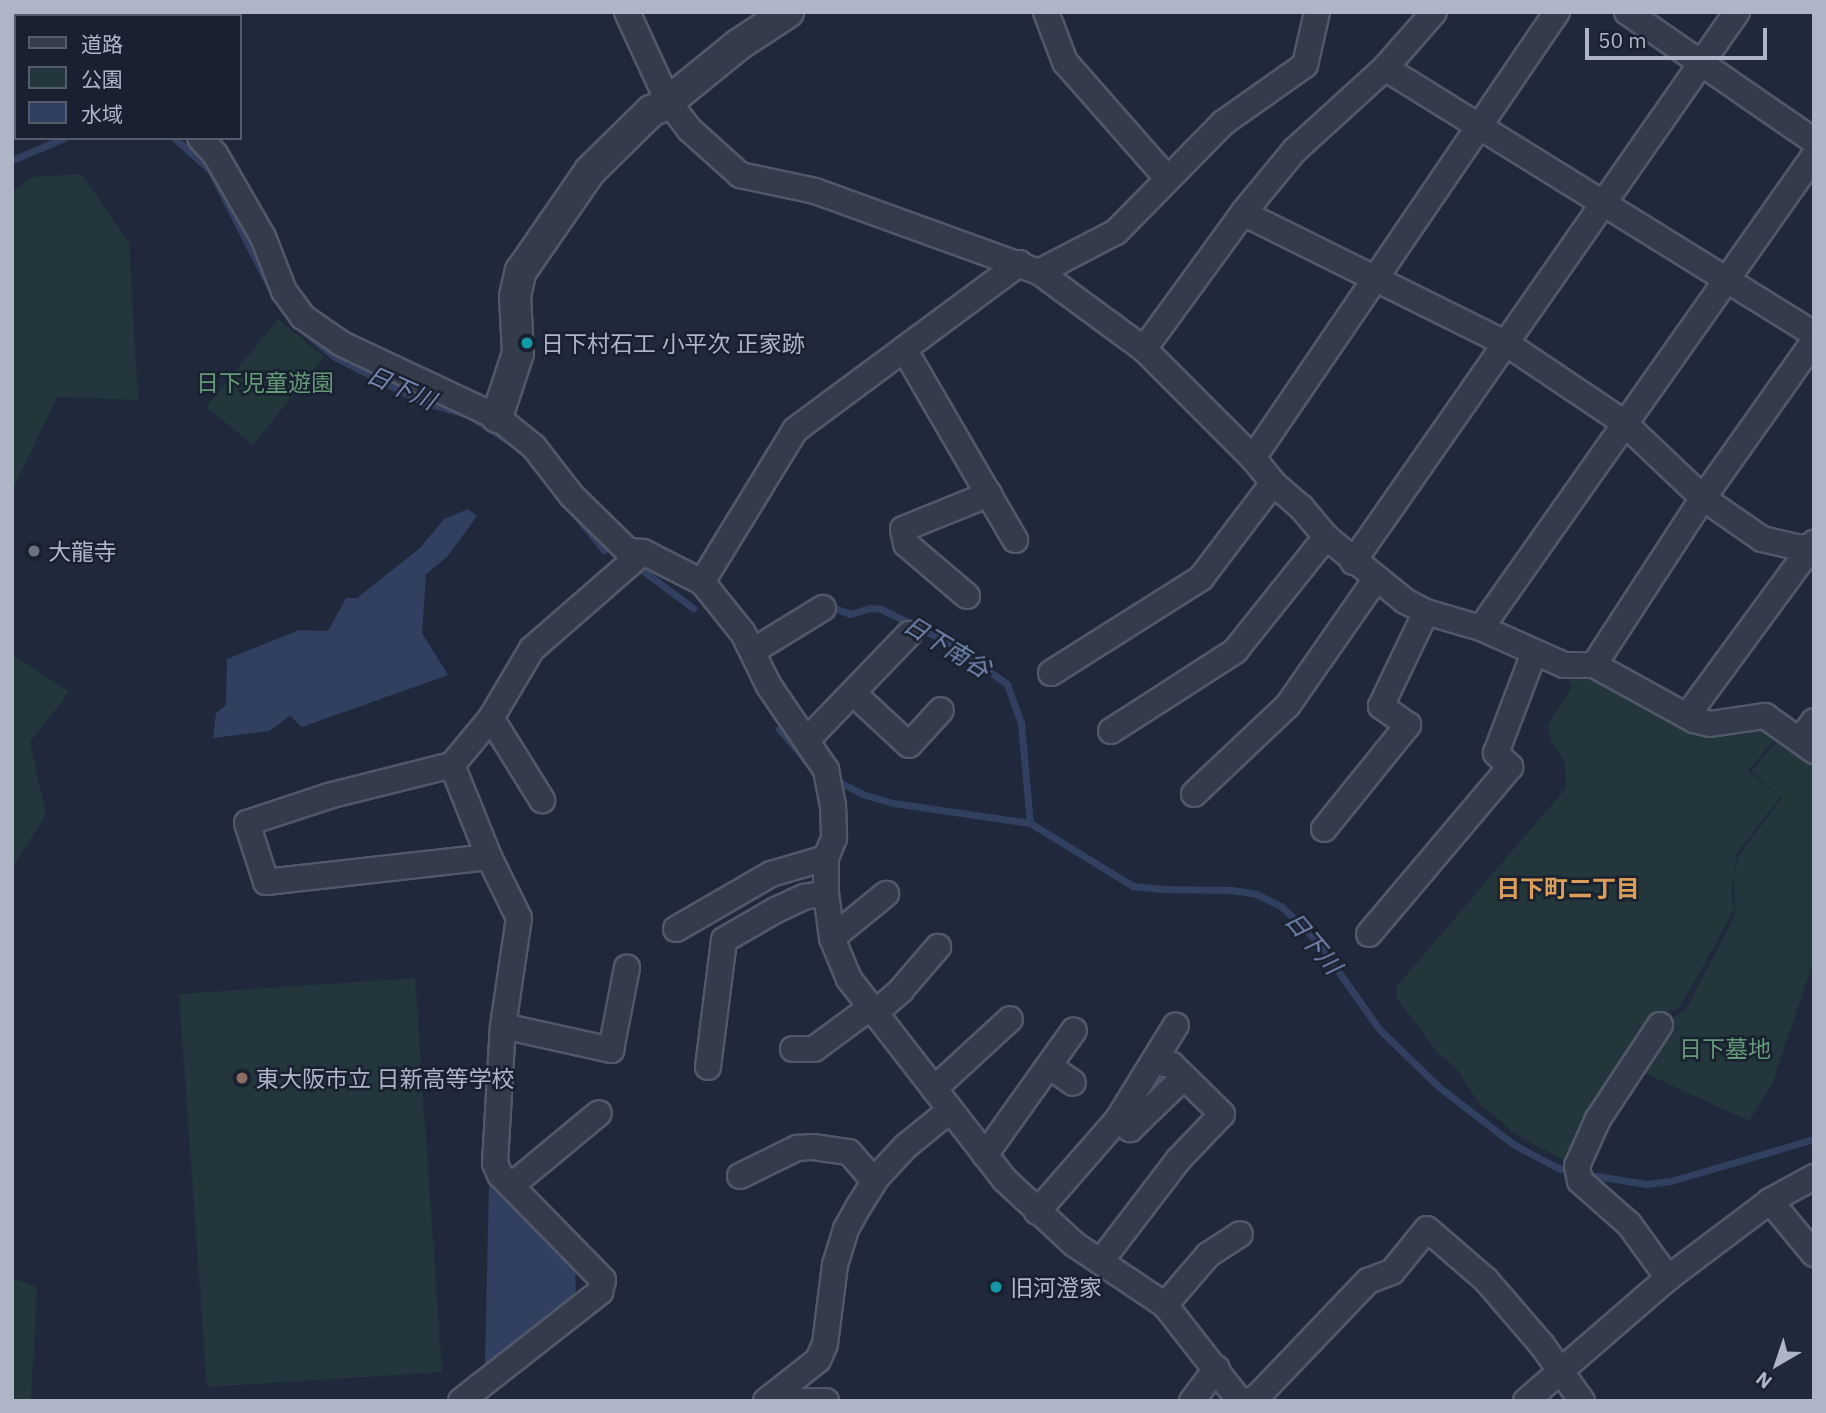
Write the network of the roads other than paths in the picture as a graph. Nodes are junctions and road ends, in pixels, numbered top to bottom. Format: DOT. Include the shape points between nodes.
graph roads {
  1 [pos="627,12"];
  2 [pos="788,12"];
  3 [pos="1046,12"];
  4 [pos="1317,12"];
  5 [pos="1434,12"];
  6 [pos="1557,12"];
  7 [pos="1628,12"];
  8 [pos="1737,12"];
  9 [pos="1702,62"];
  10 [pos="1385,68"];
  11 [pos="668,101"];
  12 [pos="1481,126"];
  13 [pos="202,140"];
  14 [pos="1814,141"];
  15 [pos="1814,156"];
  16 [pos="1167,178"];
  17 [pos="1604,204"];
  18 [pos="1243,213"];
  19 [pos="1030,268"];
  20 [pos="1373,278"];
  21 [pos="1725,279"];
  22 [pos="1814,334"];
  23 [pos="1814,341"];
  24 [pos="1507,344"];
  25 [pos="904,349"];
  26 [pos="1144,349"];
  27 [pos="497,417"];
  28 [pos="1623,422"];
  29 [pos="1253,458"];
  30 [pos="1273,483"];
  31 [pos="989,494"];
  32 [pos="1703,498"];
  33 [pos="1326,537"];
  34 [pos="1015,540"];
  35 [pos="1813,546"];
  36 [pos="643,552"];
  37 [pos="1353,562"];
  38 [pos="1376,579"];
  39 [pos="702,582"];
  40 [pos="967,596"];
  41 [pos="823,608"];
  42 [pos="1426,612"];
  43 [pos="1480,628"];
  44 [pos="909,635"];
  45 [pos="753,651"];
  46 [pos="1534,653"];
  47 [pos="1594,665"];
  48 [pos="1051,673"];
  49 [pos="853,693"];
  50 [pos="941,710"];
  51 [pos="1687,716"];
  52 [pos="491,718"];
  53 [pos="1111,730"];
  54 [pos="1810,737"];
  55 [pos="808,740"];
  56 [pos="452,765"];
  57 [pos="1194,794"];
  58 [pos="542,800"];
  59 [pos="1324,829"];
  60 [pos="489,857"];
  61 [pos="826,858"];
  62 [pos="826,893"];
  63 [pos="886,894"];
  64 [pos="676,929"];
  65 [pos="1369,934"];
  66 [pos="832,938"];
  67 [pos="938,947"];
  68 [pos="626,968"];
  69 [pos="873,1010"];
  70 [pos="1010,1019"];
  71 [pos="1176,1025"];
  72 [pos="1660,1025"];
  73 [pos="503,1026"];
  74 [pos="1074,1030"];
  75 [pos="793,1049"];
  76 [pos="1155,1063"];
  77 [pos="1049,1066"];
  78 [pos="708,1067"];
  79 [pos="1183,1078"];
  80 [pos="1073,1083"];
  81 [pos="934,1089"];
  82 [pos="949,1111"];
  83 [pos="599,1113"];
  84 [pos="1118,1119"];
  85 [pos="985,1155"];
  86 [pos="740,1176"];
  87 [pos="1814,1177"];
  88 [pos="874,1181"];
  89 [pos="511,1186"];
  90 [pos="1770,1201"];
  91 [pos="1037,1212"];
  92 [pos="1240,1234"];
  93 [pos="1814,1254"];
  94 [pos="1101,1261"];
  95 [pos="1668,1278"];
  96 [pos="1165,1305"];
  97 [pos="1217,1368"];
  98 [pos="1559,1370"];
  99 [pos="461,1401"];
  100 [pos="765,1401"];
  101 [pos="773,1401"];
  102 [pos="825,1401"];
  103 [pos="1192,1401"];
  104 [pos="1241,1401"];
  105 [pos="1248,1401"];
  106 [pos="1526,1401"];
  107 [pos="1582,1401"];
  1 -- 11 [label="street"];
  2 -- 11 [label="street"];
  3 -- 16 [label="street" via="1065,62"];
  4 -- 16 [label="street" via="1305,65 1223,123"];
  5 -- 10 [label="street"];
  6 -- 12 [label="street"];
  7 -- 9 [label="street"];
  8 -- 9 [label="street"];
  9 -- 14 [label="street"];
  9 -- 17 [label="street"];
  10 -- 12 [label="street"];
  10 -- 18 [label="street" via="1295,150"];
  11 -- 19 [label="street" via="689,128 740,175 815,191"];
  11 -- 27 [label="street" via="651,111 590,171 521,271 515,296 518,353"];
  12 -- 17 [label="street"];
  12 -- 20 [label="street"];
  13 -- 27 [label="street" via="215,153 263,237 285,291 303,317 342,344"];
  15 -- 21 [label="street"];
  16 -- 19 [label="street" via="1116,232"];
  17 -- 21 [label="street"];
  17 -- 24 [label="street"];
  18 -- 20 [label="street"];
  18 -- 26 [label="street"];
  19 -- 25 [label="street"];
  19 -- 26 [label="street"];
  20 -- 24 [label="street"];
  20 -- 29 [label="street"];
  21 -- 22 [label="street"];
  21 -- 28 [label="street"];
  23 -- 32 [label="street"];
  24 -- 28 [label="street"];
  24 -- 37 [label="street"];
  25 -- 31 [label="street"];
  25 -- 39 [label="street" via="795,430"];
  26 -- 29 [label="street"];
  27 -- 36 [label="street" via="534,447 572,496 628,551"];
  28 -- 32 [label="street"];
  28 -- 43 [label="street"];
  29 -- 30 [label="street"];
  30 -- 33 [label="street"];
  30 -- 48 [label="street" via="1201,578"];
  31 -- 34 [label="street"];
  31 -- 40 [label="street" via="903,529 906,544"];
  32 -- 35 [label="street" via="1762,539"];
  32 -- 47 [label="street"];
  33 -- 37 [label="street"];
  33 -- 53 [label="street" via="1236,651"];
  35 -- 51 [label="street"];
  36 -- 39 [label="street"];
  36 -- 52 [label="street" via="532,649"];
  37 -- 38 [label="street"];
  38 -- 42 [label="street"];
  38 -- 57 [label="street" via="1289,705"];
  39 -- 45 [label="street"];
  41 -- 45 [label="street"];
  42 -- 43 [label="street"];
  42 -- 59 [label="street" via="1381,706 1408,725"];
  43 -- 46 [label="street"];
  44 -- 49 [label="street"];
  45 -- 55 [label="street" via="769,686"];
  46 -- 47 [label="street" via="1564,665"];
  46 -- 65 [label="street" via="1496,753 1510,767"];
  47 -- 51 [label="street"];
  49 -- 50 [label="street" via="909,745"];
  49 -- 55 [label="street"];
  51 -- 54 [label="street" via="1710,723 1765,716"];
  52 -- 56 [label="street"];
  52 -- 58 [label="street"];
  55 -- 61 [label="street" via="828,779 834,838"];
  56 -- 60 [label="street"];
  56 -- 60 [label="street" via="329,796 247,823 266,882"];
  60 -- 73 [label="street" via="519,918"];
  61 -- 62 [label="street"];
  61 -- 64 [label="street" via="771,874"];
  62 -- 66 [label="street"];
  62 -- 78 [label="street" via="804,897 724,940"];
  63 -- 66 [label="street"];
  66 -- 69 [label="street" via="849,979"];
  67 -- 69 [label="street" via="901,990"];
  68 -- 73 [label="street" via="611,1050"];
  69 -- 75 [label="street" via="814,1049"];
  69 -- 81 [label="street"];
  70 -- 81 [label="street"];
  71 -- 76 [label="street"];
  72 -- 95 [label="street" via="1598,1119 1578,1173 1629,1224"];
  73 -- 89 [label="street" via="495,1163"];
  74 -- 77 [label="street"];
  76 -- 79 [label="street" via="1172,1065"];
  76 -- 84 [label="street"];
  77 -- 80 [label="street"];
  77 -- 85 [label="street"];
  79 -- 84 [label="street" via="1130,1129"];
  79 -- 94 [label="street" via="1222,1114 1180,1159"];
  81 -- 82 [label="street"];
  82 -- 85 [label="street"];
  82 -- 88 [label="street" via="905,1146"];
  83 -- 89 [label="street"];
  84 -- 91 [label="street"];
  85 -- 91 [label="street"];
  86 -- 88 [label="street" via="797,1148 813,1147 849,1153"];
  87 -- 90 [label="street"];
  88 -- 100 [label="street" via="846,1229 835,1265 825,1344 818,1360"];
  89 -- 99 [label="street" via="603,1280 600,1292"];
  90 -- 93 [label="street"];
  90 -- 95 [label="street"];
  91 -- 94 [label="street"];
  92 -- 96 [label="street" via="1208,1255"];
  94 -- 96 [label="street"];
  95 -- 98 [label="street"];
  96 -- 97 [label="street"];
  97 -- 103 [label="street"];
  97 -- 104 [label="street"];
  98 -- 105 [label="street" via="1486,1280 1427,1229 1392,1272 1368,1281"];
  98 -- 106 [label="street"];
  98 -- 107 [label="street"];
  101 -- 102 [label="street"];
}
